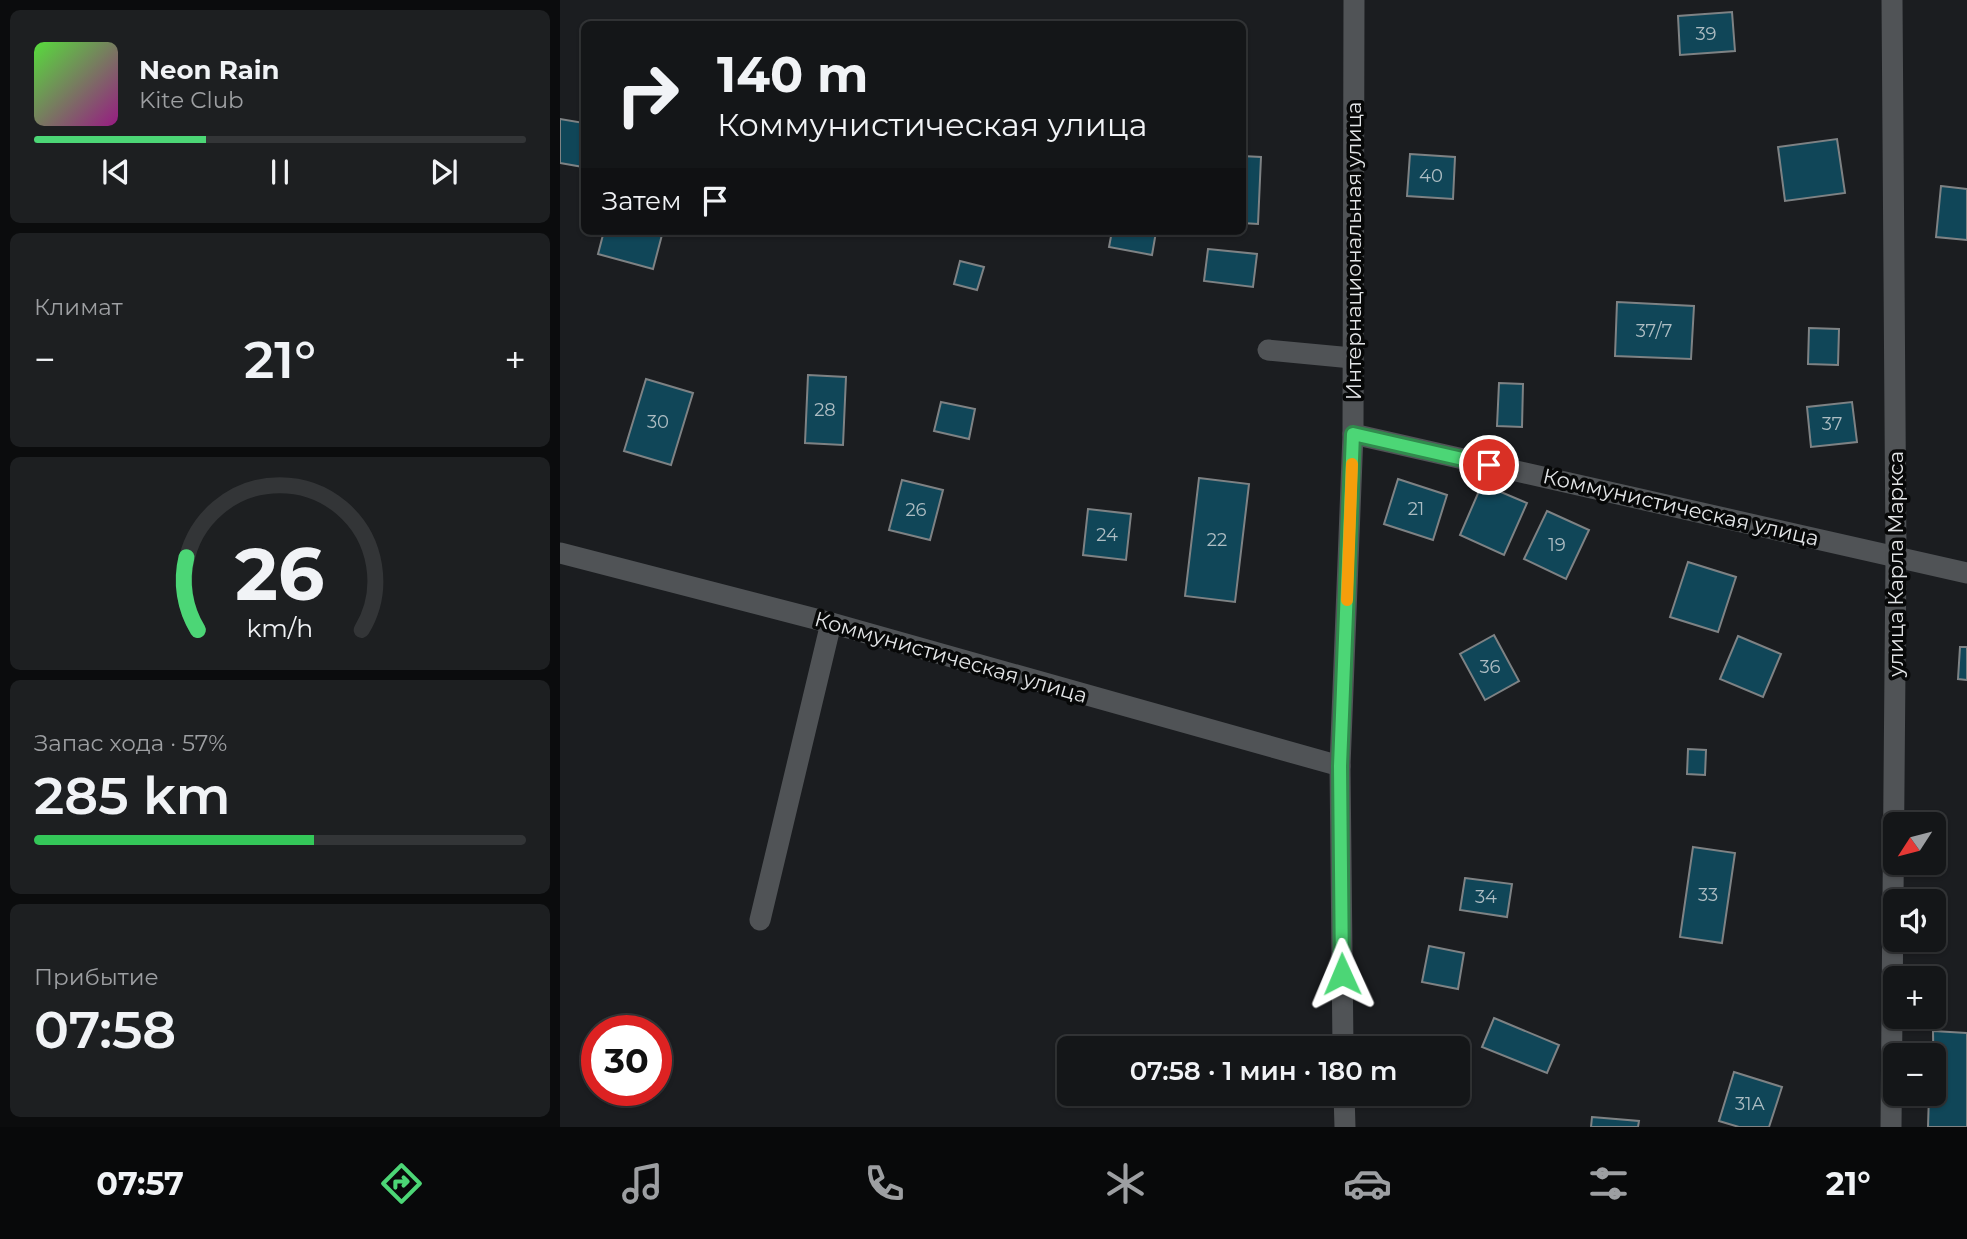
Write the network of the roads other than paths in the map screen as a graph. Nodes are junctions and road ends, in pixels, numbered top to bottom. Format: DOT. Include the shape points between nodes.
graph roads {
  1 [pos="1354,0"];
  2 [pos="1892,0"];
  3 [pos="1268,350"];
  4 [pos="1352,358"];
  5 [pos="1353,434"];
  6 [pos="560,553"];
  7 [pos="1896,555"];
  8 [pos="1967,573"];
  9 [pos="831,623"];
  10 [pos="1340,766"];
  11 [pos="760,920"];
  12 [pos="1343,1036"];
  13 [pos="1344,1106"];
  14 [pos="1345,1127"];
  15 [pos="1891,1127"];
  1 -- 4 [label="street, Интернациональная улица"];
  2 -- 7 [label="street, улица Карла Маркса"];
  3 -- 4 [label="street"];
  4 -- 5 [label="street, Интернациональная улица"];
  5 -- 7 [label="street, Коммунистическая улица"];
  5 -- 10 [label="street, Интернациональная улица"];
  6 -- 9 [label="street, Коммунистическая улица"];
  7 -- 8 [label="street, Коммунистическая улица"];
  7 -- 15 [label="street, улица Карла Маркса"];
  9 -- 10 [label="street, Коммунистическая улица"];
  9 -- 11 [label="street"];
  10 -- 12 [label="street, Интернациональная улица"];
  13 -- 14 [label="street"];
}
